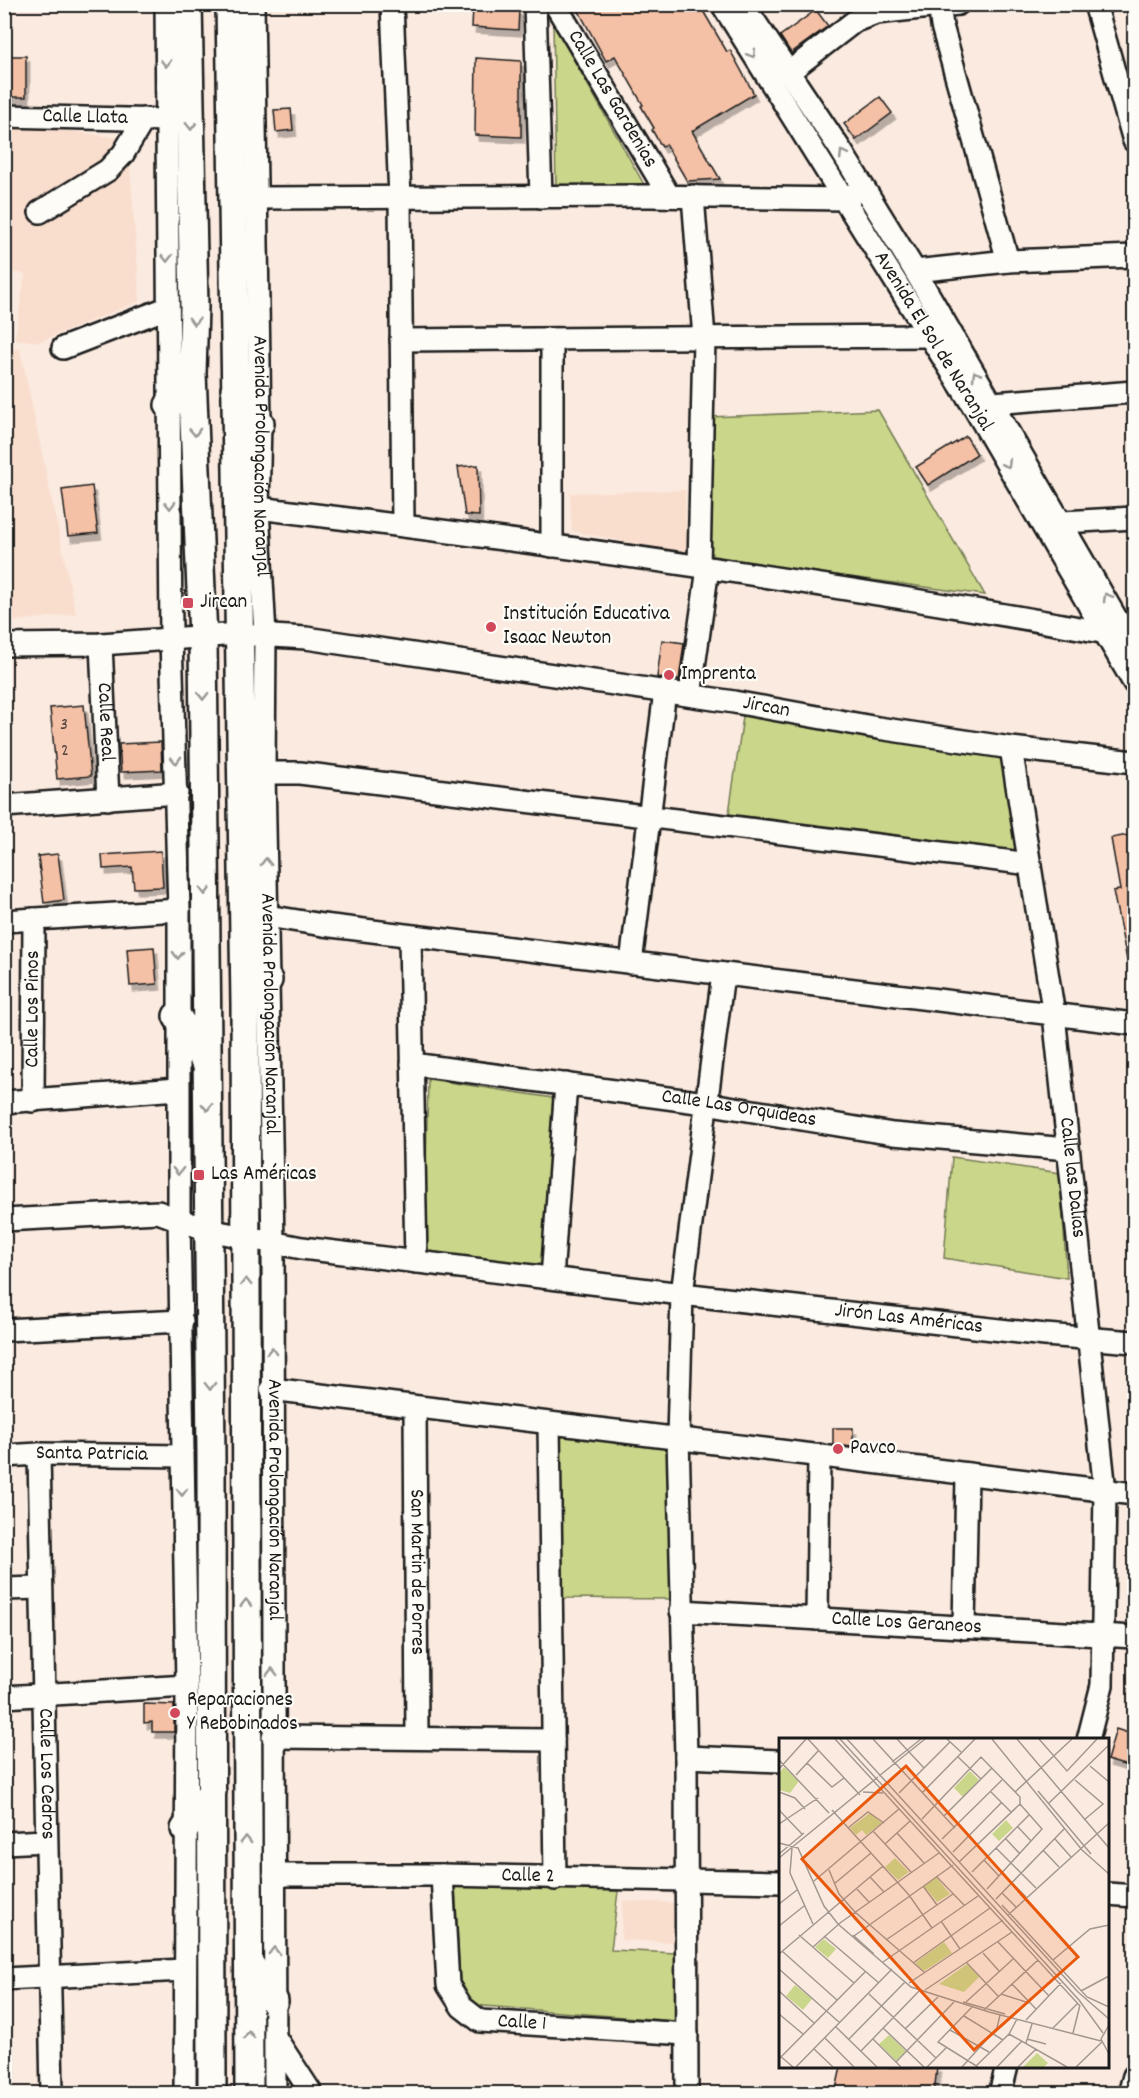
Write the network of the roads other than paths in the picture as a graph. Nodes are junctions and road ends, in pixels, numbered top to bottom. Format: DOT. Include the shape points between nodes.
graph roads {
  1 [pos="166,4"];
  2 [pos="188,4"];
  3 [pos="230,4"];
  4 [pos="253,4"];
  5 [pos="392,4"];
  6 [pos="535,4"];
  7 [pos="555,4"];
  8 [pos="722,4"];
  9 [pos="743,4"];
  10 [pos="1095,4"];
  11 [pos="945,5"];
  12 [pos="789,72"];
  13 [pos="4,116"];
  14 [pos="144,119"];
  15 [pos="167,120"];
  16 [pos="1134,141"];
  17 [pos="864,188"];
  18 [pos="669,196"];
  19 [pos="693,196"];
  20 [pos="541,197"];
  21 [pos="257,198"];
  22 [pos="400,198"];
  23 [pos="844,199"];
  24 [pos="40,212"];
  25 [pos="1134,256"];
  26 [pos="1008,261"];
  27 [pos="915,271"];
  28 [pos="167,308"];
  29 [pos="930,336"];
  30 [pos="704,338"];
  31 [pos="552,339"];
  32 [pos="401,340"];
  33 [pos="63,348"];
  34 [pos="192,373"];
  35 [pos="235,389"];
  36 [pos="1134,392"];
  37 [pos="993,403"];
  38 [pos="169,405"];
  39 [pos="260,423"];
  40 [pos="258,508"];
  41 [pos="1134,518"];
  42 [pos="1063,522"];
  43 [pos="403,525"];
  44 [pos="552,546"];
  45 [pos="703,567"];
  46 [pos="1107,633"];
  47 [pos="238,634"];
  48 [pos="265,635"];
  49 [pos="171,638"];
  50 [pos="203,638"];
  51 [pos="100,644"];
  52 [pos="4,645"];
  53 [pos="1134,649"];
  54 [pos="1134,682"];
  55 [pos="665,691"];
  56 [pos="690,695"];
  57 [pos="1011,748"];
  58 [pos="1134,762"];
  59 [pos="264,773"];
  60 [pos="177,793"];
  61 [pos="108,799"];
  62 [pos="4,806"];
  63 [pos="649,817"];
  64 [pos="1030,864"];
  65 [pos="179,910"];
  66 [pos="267,916"];
  67 [pos="34,919"];
  68 [pos="4,921"];
  69 [pos="410,936"];
  70 [pos="631,963"];
  71 [pos="723,974"];
  72 [pos="268,980"];
  73 [pos="245,1004"];
  74 [pos="1054,1015"];
  75 [pos="177,1016"];
  76 [pos="1134,1024"];
  77 [pos="206,1063"];
  78 [pos="412,1064"];
  79 [pos="566,1084"];
  80 [pos="178,1089"];
  81 [pos="33,1101"];
  82 [pos="4,1102"];
  83 [pos="705,1103"];
  84 [pos="1068,1149"];
  85 [pos="179,1218"];
  86 [pos="4,1220"];
  87 [pos="208,1230"];
  88 [pos="245,1236"];
  89 [pos="273,1243"];
  90 [pos="416,1262"];
  91 [pos="552,1278"];
  92 [pos="681,1294"];
  93 [pos="182,1321"];
  94 [pos="4,1330"];
  95 [pos="1089,1339"];
  96 [pos="1134,1342"];
  97 [pos="272,1389"];
  98 [pos="415,1408"];
  99 [pos="549,1424"];
  100 [pos="678,1437"];
  101 [pos="39,1454"];
  102 [pos="819,1455"];
  103 [pos="4,1456"];
  104 [pos="182,1456"];
  105 [pos="967,1474"];
  106 [pos="1105,1491"];
  107 [pos="1134,1494"];
  108 [pos="41,1588"];
  109 [pos="4,1589"];
  110 [pos="681,1611"];
  111 [pos="817,1619"];
  112 [pos="964,1628"];
  113 [pos="1104,1635"];
  114 [pos="1134,1637"];
  115 [pos="187,1686"];
  116 [pos="43,1695"];
  117 [pos="4,1697"];
  118 [pos="273,1737"];
  119 [pos="417,1737"];
  120 [pos="1089,1738"];
  121 [pos="553,1740"];
  122 [pos="686,1757"];
  123 [pos="779,1761"];
  124 [pos="212,1792"];
  125 [pos="185,1828"];
  126 [pos="46,1841"];
  127 [pos="4,1843"];
  128 [pos="274,1875"];
  129 [pos="442,1875"];
  130 [pos="555,1879"];
  131 [pos="686,1881"];
  132 [pos="779,1882"];
  133 [pos="1109,1894"];
  134 [pos="1134,1896"];
  135 [pos="250,1964"];
  136 [pos="184,1970"];
  137 [pos="49,1977"];
  138 [pos="4,1979"];
  139 [pos="274,2001"];
  140 [pos="687,2034"];
  141 [pos="274,2036"];
  142 [pos="1007,2068"];
  143 [pos="1134,2076"];
  144 [pos="52,2094"];
  145 [pos="185,2094"];
  146 [pos="212,2094"];
  147 [pos="249,2094"];
  148 [pos="275,2094"];
  149 [pos="312,2094"];
  150 [pos="687,2094"];
  151 [pos="1000,2094"];
  152 [pos="1129,2094"];
  1 -- 15 [label="street, one-way"];
  2 -- 34 [label="main road, one-way"];
  3 -- 35 [label="main road, Avenida Prolongación Naranjal"];
  4 -- 21 [label="street, Avenida Prolongación Naranjal"];
  5 -- 22 [label="street"];
  6 -- 20 [label="street"];
  7 -- 18 [label="street, Calle Las Gardenias"];
  8 -- 23 [label="street, Avenida El Sol de Naranjal, one-way"];
  9 -- 12 [label="street, Avenida El Sol de Naranjal"];
  10 -- 16 [label="street"];
  11 -- 12 [label="street" via="876,13 855,21"];
  11 -- 26 [label="street" via="942,26"];
  17 -- 12 [label="street, Avenida El Sol de Naranjal, one-way"];
  13 -- 14 [label="street, Calle Llata"];
  14 -- 15 [label="street, Calle Llata"];
  14 -- 24 [label="street" via="116,163"];
  15 -- 28 [label="street, one-way"];
  17 -- 23 [label="street"];
  17 -- 27 [label="street, Avenida El Sol de Naranjal"];
  18 -- 19 [label="street"];
  18 -- 20 [label="street"];
  19 -- 23 [label="street"];
  19 -- 30 [label="street"];
  20 -- 22 [label="street"];
  21 -- 22 [label="street"];
  21 -- 39 [label="street, Avenida Prolongación Naranjal"];
  22 -- 32 [label="street"];
  23 -- 29 [label="street, Avenida El Sol de Naranjal"];
  25 -- 26 [label="street"];
  26 -- 27 [label="street"];
  37 -- 27 [label="street, Avenida El Sol de Naranjal, one-way"];
  28 -- 33 [label="street"];
  28 -- 38 [label="street"];
  29 -- 30 [label="street"];
  29 -- 46 [label="street, Avenida El Sol de Naranjal, one-way"];
  30 -- 31 [label="street"];
  30 -- 45 [label="street"];
  31 -- 32 [label="street"];
  31 -- 44 [label="street"];
  32 -- 43 [label="street"];
  34 -- 38 [label="main road"];
  34 -- 50 [label="main road, one-way"];
  35 -- 39 [label="main road"];
  35 -- 47 [label="main road, Avenida Prolongación Naranjal"];
  36 -- 37 [label="street"];
  37 -- 42 [label="street, Avenida El Sol de Naranjal"];
  38 -- 49 [label="street, one-way"];
  39 -- 40 [label="street, Avenida Prolongación Naranjal"];
  40 -- 43 [label="street"];
  40 -- 48 [label="street, Avenida Prolongación Naranjal"];
  41 -- 42 [label="street"];
  53 -- 42 [label="street, Avenida El Sol de Naranjal, one-way"];
  43 -- 44 [label="street"];
  44 -- 45 [label="street"];
  45 -- 46 [label="street"];
  45 -- 56 [label="street"];
  46 -- 54 [label="street, Avenida El Sol de Naranjal"];
  47 -- 48 [label="street, Jircan"];
  47 -- 50 [label="street, Jircan"];
  47 -- 73 [label="main road, Avenida Prolongación Naranjal"];
  48 -- 55 [label="street, Jircan"];
  48 -- 59 [label="street, Avenida Prolongación Naranjal"];
  49 -- 50 [label="street, Jircan"];
  49 -- 51 [label="street, Jircan"];
  49 -- 60 [label="street, one-way"];
  50 -- 77 [label="main road, one-way"];
  51 -- 52 [label="street, Jircan"];
  51 -- 61 [label="street, Calle Real"];
  55 -- 56 [label="street, Jircan"];
  55 -- 63 [label="street"];
  56 -- 57 [label="street, Jircan"];
  57 -- 58 [label="street, Jircan"];
  57 -- 64 [label="street, Calle las Dalias"];
  59 -- 63 [label="street" via="300,773"];
  66 -- 59 [label="street, Avenida Prolongación Naranjal, one-way"];
  60 -- 61 [label="street"];
  60 -- 65 [label="street"];
  61 -- 62 [label="street"];
  63 -- 64 [label="street"];
  63 -- 70 [label="street"];
  64 -- 74 [label="street, Calle las Dalias"];
  65 -- 67 [label="street"];
  65 -- 75 [label="street, one-way"];
  66 -- 69 [label="street"];
  66 -- 72 [label="street, Avenida Prolongación Naranjal"];
  67 -- 68 [label="street"];
  67 -- 81 [label="street, Calle Los Pinos"];
  69 -- 70 [label="street"];
  69 -- 78 [label="street"];
  70 -- 71 [label="street"];
  71 -- 74 [label="street"];
  71 -- 83 [label="street"];
  72 -- 73 [label="main road"];
  72 -- 89 [label="street, Avenida Prolongación Naranjal"];
  73 -- 88 [label="main road, Avenida Prolongación Naranjal"];
  74 -- 76 [label="street"];
  74 -- 84 [label="street, Calle las Dalias"];
  75 -- 77 [label="main road"];
  75 -- 80 [label="street"];
  77 -- 87 [label="main road, one-way"];
  78 -- 79 [label="street, Calle Las Orquídeas"];
  78 -- 90 [label="street"];
  79 -- 83 [label="street, Calle Las Orquídeas"];
  79 -- 91 [label="street"];
  80 -- 81 [label="street"];
  80 -- 85 [label="street, one-way"];
  81 -- 82 [label="street"];
  83 -- 84 [label="street, Calle Las Orquídeas" via="893,1134"];
  83 -- 92 [label="street"];
  84 -- 95 [label="street, Calle las Dalias"];
  85 -- 86 [label="street, Jirón Las Américas" via="158,1212"];
  85 -- 87 [label="street, Jirón Las Américas"];
  85 -- 93 [label="street"];
  87 -- 88 [label="street, Jirón Las Américas"];
  87 -- 124 [label="main road, one-way"];
  88 -- 89 [label="street, Jirón Las Américas"];
  135 -- 88 [label="main road, Avenida Prolongación Naranjal, one-way" via="246,1870"];
  89 -- 90 [label="street, Jirón Las Américas"];
  97 -- 89 [label="street, Avenida Prolongación Naranjal, one-way"];
  90 -- 91 [label="street, Jirón Las Américas"];
  91 -- 92 [label="street, Jirón Las Américas"];
  92 -- 95 [label="street, Jirón Las Américas"];
  92 -- 100 [label="street"];
  93 -- 94 [label="street"];
  93 -- 104 [label="street"];
  95 -- 96 [label="street, Jirón Las Américas"];
  95 -- 106 [label="street, Calle las Dalias"];
  97 -- 98 [label="street"];
  118 -- 97 [label="street, Avenida Prolongación Naranjal, one-way"];
  98 -- 99 [label="street"];
  98 -- 119 [label="street, San Martin de Porres"];
  99 -- 100 [label="street"];
  99 -- 121 [label="street"];
  100 -- 102 [label="street"];
  100 -- 110 [label="street"];
  101 -- 103 [label="street, Santa Patricia"];
  101 -- 104 [label="street, Santa Patricia"];
  101 -- 108 [label="street, Calle Los Cedros"];
  102 -- 105 [label="street"];
  102 -- 111 [label="street"];
  104 -- 115 [label="street, one-way"];
  105 -- 106 [label="street"];
  105 -- 112 [label="street"];
  106 -- 107 [label="street"];
  106 -- 113 [label="street, Calle las Dalias"];
  108 -- 109 [label="street"];
  108 -- 116 [label="street, Calle Los Cedros"];
  110 -- 111 [label="street, Calle Los Geraneos"];
  110 -- 122 [label="street"];
  111 -- 112 [label="street, Calle Los Geraneos"];
  112 -- 113 [label="street, Calle Los Geraneos"];
  113 -- 114 [label="street, Calle Los Geraneos"];
  113 -- 120 [label="street, Calle las Dalias" via="1102,1685"];
  115 -- 116 [label="street"];
  115 -- 125 [label="street"];
  116 -- 117 [label="street"];
  116 -- 126 [label="street, Calle Los Cedros"];
  118 -- 119 [label="street"];
  118 -- 128 [label="street, Avenida Prolongación Naranjal"];
  119 -- 121 [label="street"];
  121 -- 130 [label="street"];
  122 -- 123 [label="street"];
  122 -- 131 [label="street"];
  124 -- 125 [label="main road"];
  124 -- 146 [label="main road"];
  125 -- 136 [label="street"];
  126 -- 127 [label="street"];
  126 -- 137 [label="street, Calle Los Cedros"];
  128 -- 129 [label="street, Calle 2"];
  139 -- 128 [label="street, Avenida Prolongación Naranjal, one-way"];
  129 -- 130 [label="street, Calle 2"];
  129 -- 140 [label="street, Calle 1" via="448,1985 462,2007 480,2021"];
  130 -- 131 [label="street, Calle 2"];
  131 -- 132 [label="street, Calle 2"];
  131 -- 140 [label="street"];
  133 -- 134 [label="street"];
  135 -- 139 [label="main road"];
  147 -- 135 [label="main road, Avenida Prolongación Naranjal, one-way"];
  136 -- 137 [label="street"];
  136 -- 145 [label="street"];
  137 -- 138 [label="street"];
  137 -- 144 [label="street, Calle Los Cedros"];
  139 -- 141 [label="street, Avenida Prolongación Naranjal"];
  140 -- 150 [label="street"];
  141 -- 148 [label="street, Avenida Prolongación Naranjal"];
  141 -- 149 [label="street"];
  142 -- 151 [label="street"];
  143 -- 152 [label="street"];
}
